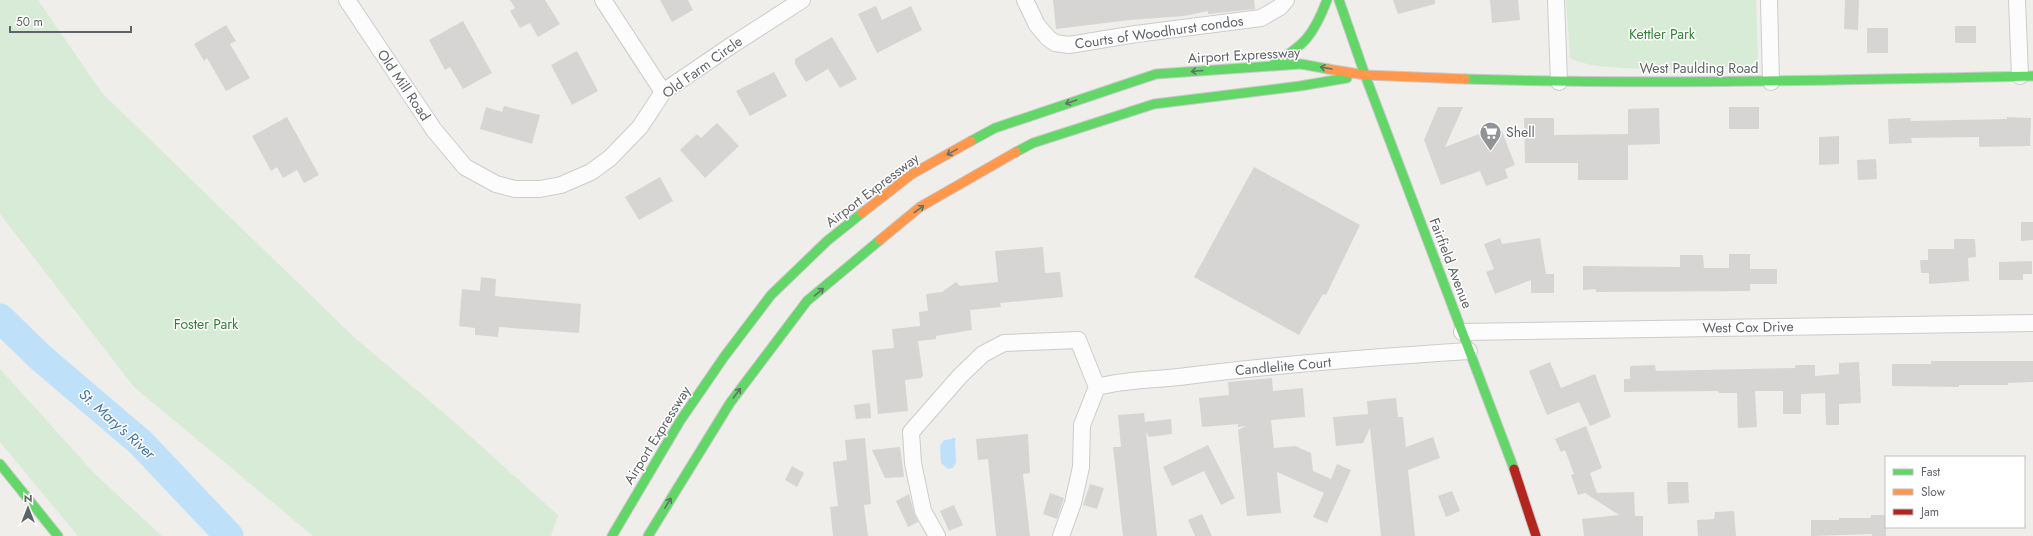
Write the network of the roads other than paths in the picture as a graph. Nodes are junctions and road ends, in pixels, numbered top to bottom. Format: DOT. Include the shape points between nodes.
graph roads {
  1 [pos="347,0"];
  2 [pos="603,0"];
  3 [pos="802,0"];
  4 [pos="1025,0"];
  5 [pos="1286,0"];
  6 [pos="1327,0"];
  7 [pos="1339,0"];
  8 [pos="1556,0"];
  9 [pos="1769,0"];
  10 [pos="2017,0"];
  11 [pos="1271,66"];
  12 [pos="1365,75"];
  13 [pos="2027,76"];
  14 [pos="1559,82"];
  15 [pos="1771,82"];
  16 [pos="663,92"];
  17 [pos="465,167"];
  18 [pos="2033,323"];
  19 [pos="1462,332"];
  20 [pos="1469,351"];
  21 [pos="1097,387"];
  22 [pos="0,464"];
  23 [pos="58,536"];
  24 [pos="612,536"];
  25 [pos="648,536"];
  26 [pos="937,536"];
  27 [pos="1061,536"];
  28 [pos="1536,536"];
  1 -- 17 [label="street, Old Mill Road" via="434,130"];
  2 -- 16 [label="street"];
  3 -- 16 [label="street, Old Farm Circle"];
  4 -- 5 [label="street, Courts of Woodhurst condos" via="1037,25 1048,38 1055,43 1069,45 1261,18 1272,13"];
  6 -- 11 [label="main road" via="1311,37 1303,46"];
  7 -- 12 [label="main road, Fairfield Avenue"];
  8 -- 14 [label="street"];
  9 -- 15 [label="street"];
  10 -- 13 [label="street"];
  12 -- 11 [label="main road, Airport Expressway, one-way" via="1301,64"];
  11 -- 24 [label="main road, Airport Expressway, one-way" via="1156,74 995,128 912,174 827,240 771,295 724,356 680,421"];
  12 -- 14 [label="main road, West Paulding Road"];
  12 -- 19 [label="main road, Fairfield Avenue"];
  25 -- 12 [label="main road, one-way" via="730,403 807,301 920,207 1033,143 1154,104 1300,86"];
  13 -- 15 [label="main road, West Paulding Road"];
  14 -- 15 [label="main road, West Paulding Road"];
  16 -- 17 [label="street, Old Farm Circle" via="640,127 610,158 591,172 561,185 540,189 515,189 496,184"];
  18 -- 19 [label="street, West Cox Drive"];
  19 -- 20 [label="main road, Fairfield Avenue"];
  20 -- 21 [label="street, Candlelite Court" via="1265,366 1172,378 1118,381"];
  20 -- 28 [label="main road, Fairfield Avenue" via="1509,454"];
  21 -- 26 [label="street" via="1078,340 1004,343 983,354 911,432 913,463 923,511"];
  21 -- 27 [label="street" via="1082,425 1081,467 1073,503"];
  22 -- 23 [label="main road"];
}
